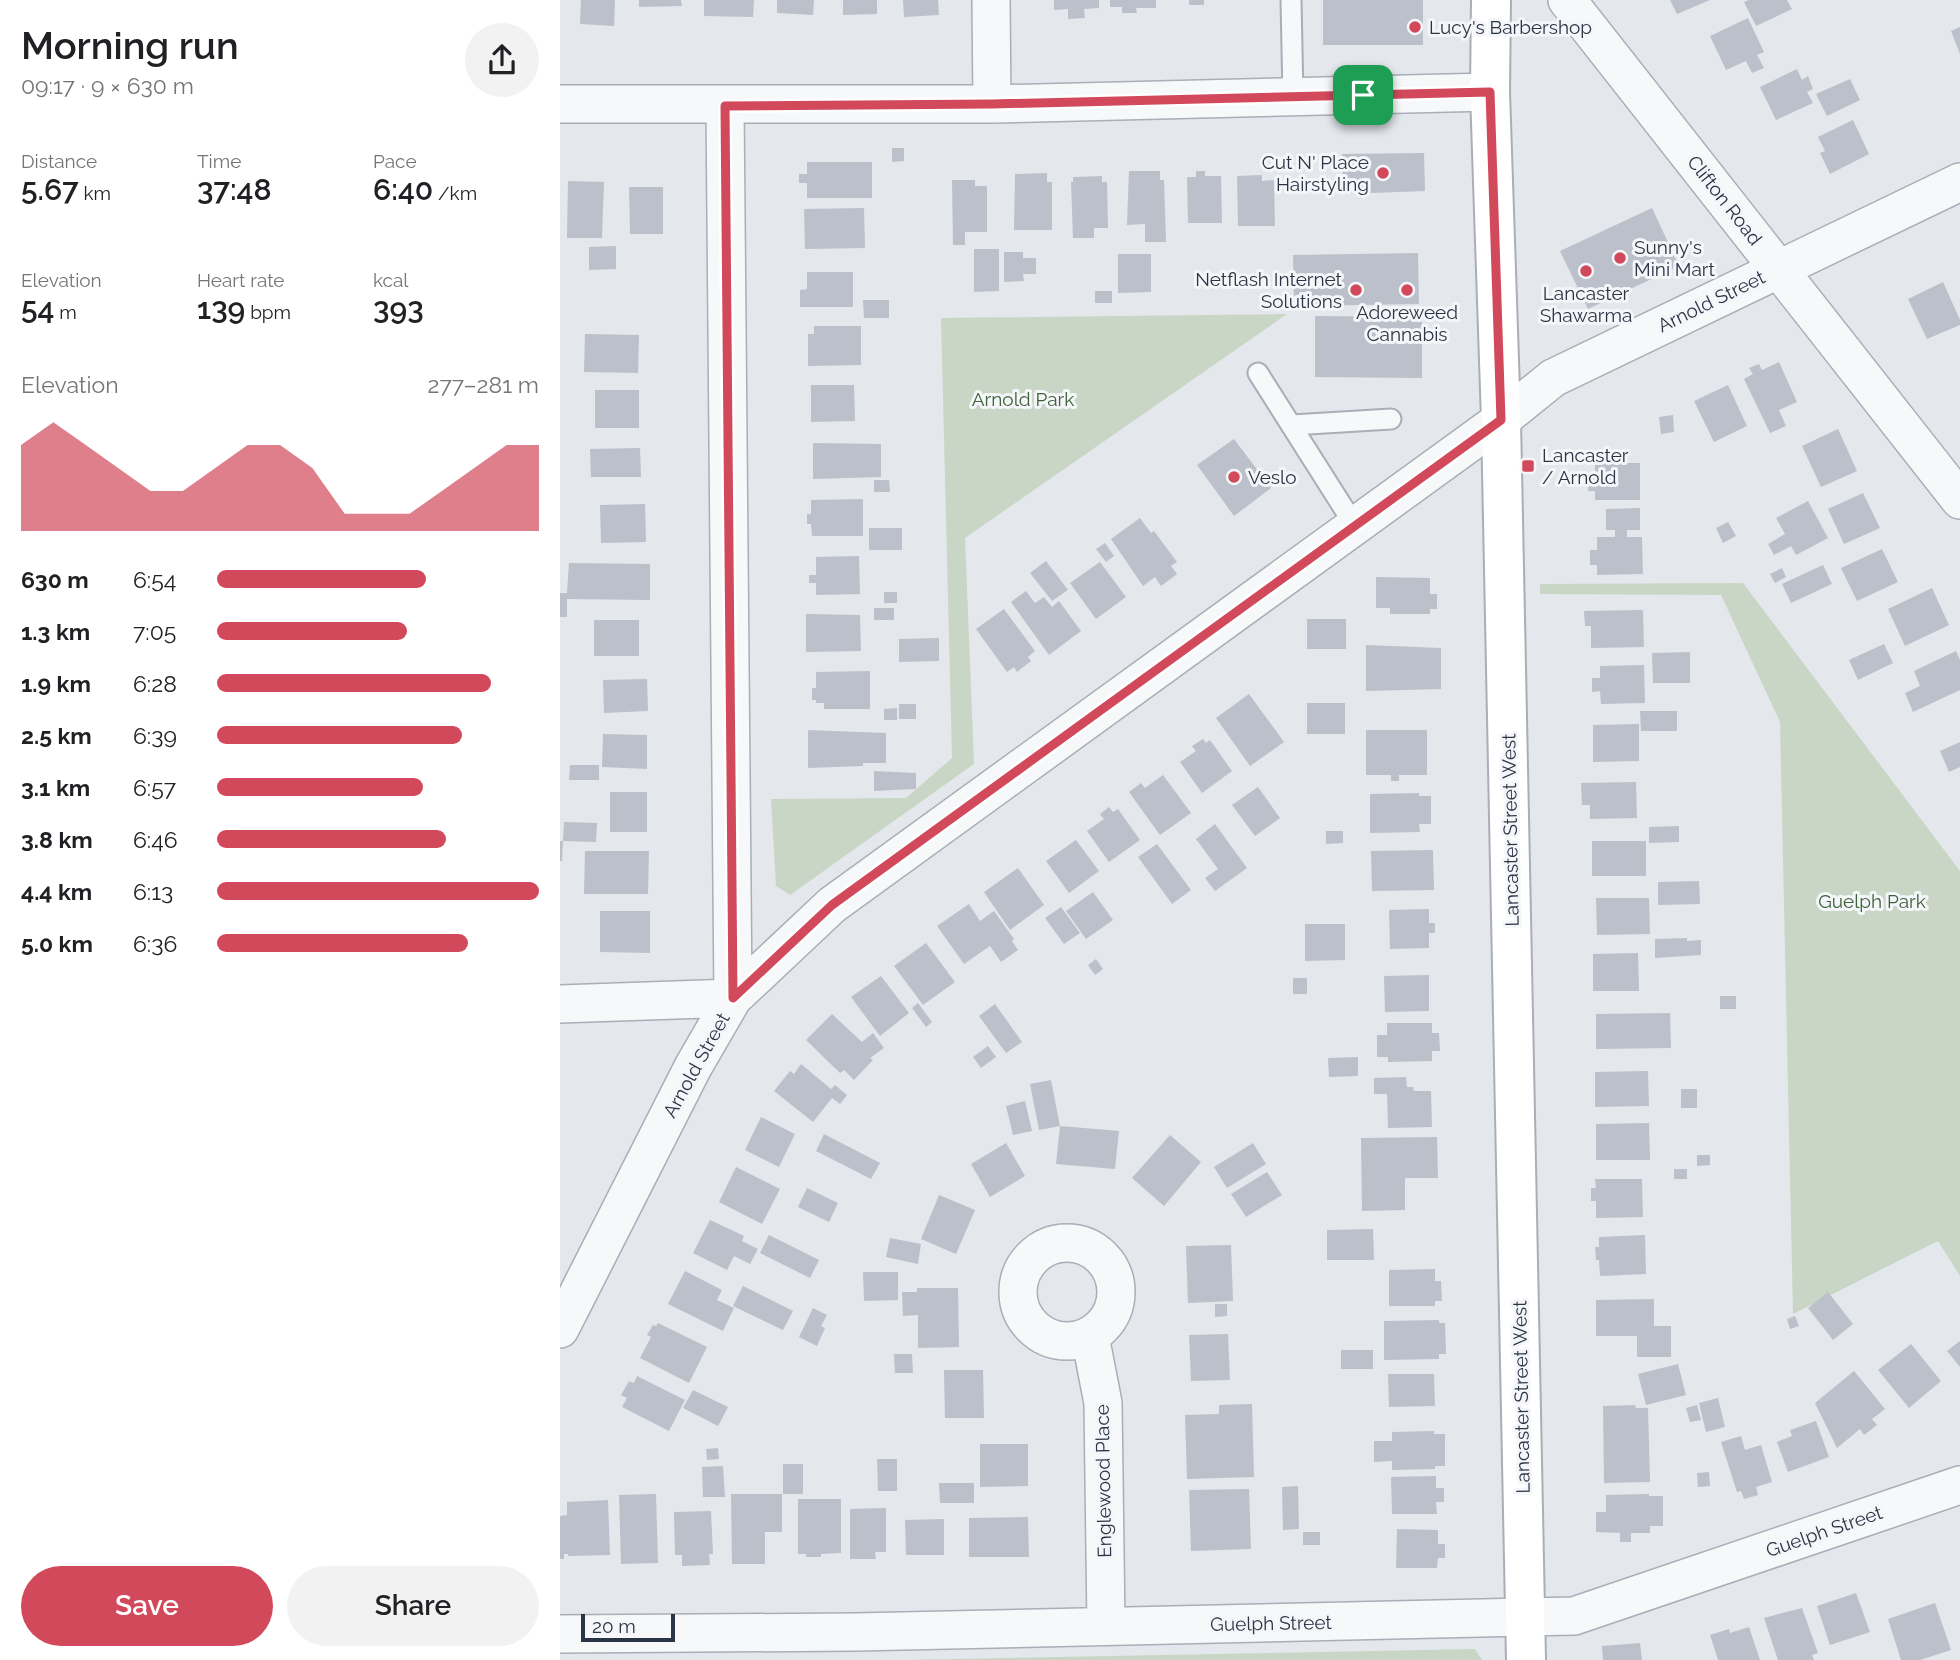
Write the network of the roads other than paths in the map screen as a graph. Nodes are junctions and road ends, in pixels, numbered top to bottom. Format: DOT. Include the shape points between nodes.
graph roads {
  1 [pos="991,0"];
  2 [pos="1291,0"];
  3 [pos="1491,0"];
  4 [pos="1567,0"];
  5 [pos="1490,92"];
  6 [pos="1293,97"];
  7 [pos="560,104"];
  8 [pos="992,104"];
  9 [pos="725,106"];
  10 [pos="1960,182"];
  11 [pos="1779,268"];
  12 [pos="1258,373"];
  13 [pos="1391,419"];
  14 [pos="1501,420"];
  15 [pos="1292,425"];
  16 [pos="1960,500"];
  17 [pos="1355,526"];
  18 [pos="733,998"];
  19 [pos="560,1004"];
  20 [pos="560,1329"];
  21 [pos="1090,1336"];
  22 [pos="1960,1485"];
  23 [pos="1526,1618"];
  24 [pos="1106,1626"];
  25 [pos="560,1634"];
  26 [pos="1526,1660"];
  1 -- 8 [label="street"];
  2 -- 6 [label="lane"];
  3 -- 5 [label="main road, Lancaster Street West"];
  4 -- 11 [label="street, Clifton Road"];
  5 -- 6 [label="street"];
  5 -- 14 [label="main road, Lancaster Street West"];
  6 -- 8 [label="street"];
  7 -- 9 [label="street"];
  8 -- 9 [label="street"];
  9 -- 18 [label="street"];
  10 -- 11 [label="street, Arnold Street"];
  11 -- 14 [label="street, Arnold Street" via="1553,378"];
  11 -- 16 [label="street, Clifton Road"];
  12 -- 15 [label="lane"];
  13 -- 15 [label="lane"];
  14 -- 17 [label="street, Arnold Street"];
  14 -- 23 [label="main road, Lancaster Street West"];
  15 -- 17 [label="lane"];
  17 -- 18 [label="street, Arnold Street" via="832,905"];
  18 -- 19 [label="street"];
  18 -- 20 [label="street, Arnold Street"];
  21 -- 24 [label="street, Englewood Place" via="1103,1403"];
  22 -- 23 [label="street, Guelph Street" via="1574,1616"];
  23 -- 24 [label="street, Guelph Street"];
  23 -- 26 [label="main road, Lancaster Street West"];
  24 -- 25 [label="street, Guelph Street"];
}
